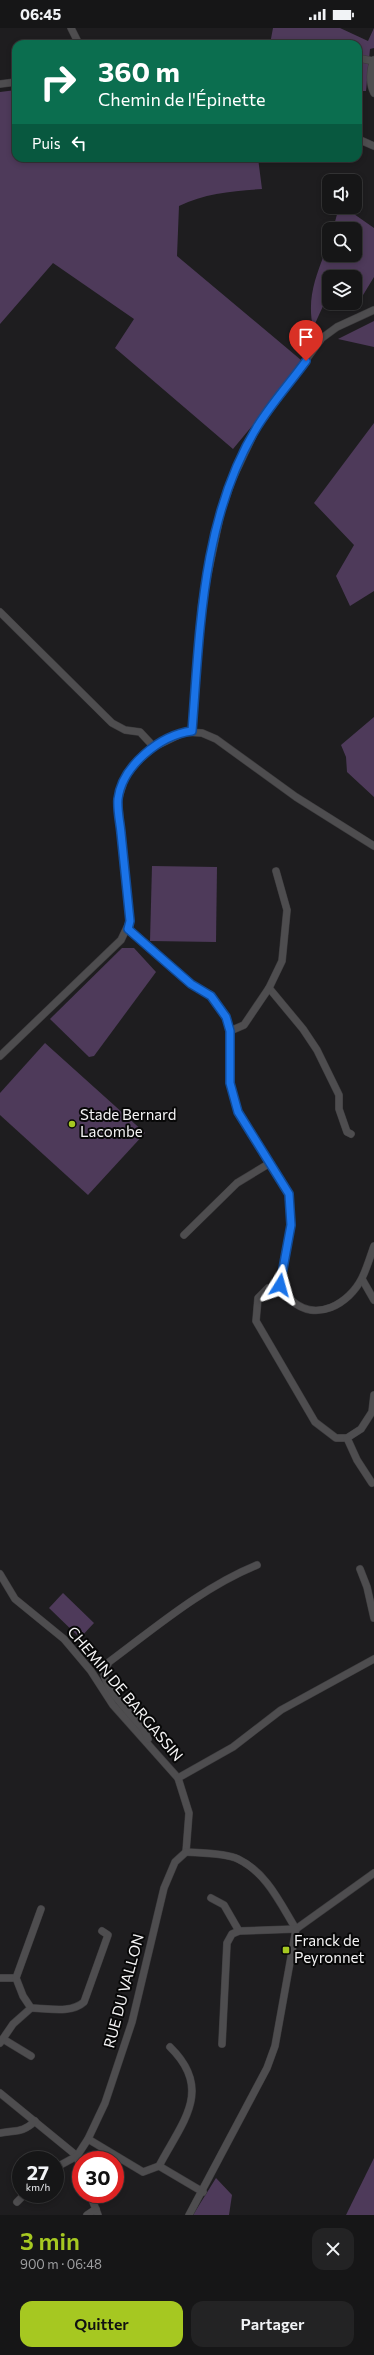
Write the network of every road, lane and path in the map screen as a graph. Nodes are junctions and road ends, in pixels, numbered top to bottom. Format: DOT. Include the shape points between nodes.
graph roads {
  1 [pos="71,28"];
  2 [pos="77,40"];
  3 [pos="362,59"];
  4 [pos="373,63"];
  5 [pos="12,82"];
  6 [pos="0,84"];
  7 [pos="372,89"];
  8 [pos="362,141"];
  9 [pos="374,146"];
  10 [pos="374,310"];
  11 [pos="2,617"];
  12 [pos="192,731"];
  13 [pos="154,747"];
  14 [pos="374,846"];
  15 [pos="276,871"];
  16 [pos="128,929"];
  17 [pos="269,988"];
  18 [pos="230,1031"];
  19 [pos="0,1056"];
  20 [pos="351,1134"];
  21 [pos="270,1163"];
  22 [pos="184,1235"];
  23 [pos="374,1246"];
  24 [pos="362,1279"];
  25 [pos="280,1285"];
  26 [pos="374,1300"];
  27 [pos="374,1395"];
  28 [pos="347,1438"];
  29 [pos="372,1483"];
  30 [pos="257,1565"];
  31 [pos="360,1568"];
  32 [pos="0,1574"];
  33 [pos="374,1618"];
  34 [pos="374,1659"];
  35 [pos="151,1746"];
  36 [pos="178,1778"];
  37 [pos="186,1852"];
  38 [pos="374,1872"];
  39 [pos="211,1898"];
  40 [pos="41,1909"];
  41 [pos="296,1929"];
  42 [pos="102,1931"];
  43 [pos="239,1932"];
  44 [pos="0,1978"];
  45 [pos="16,1978"];
  46 [pos="31,2008"];
  47 [pos="1,2041"];
  48 [pos="222,2044"];
  49 [pos="170,2047"];
  50 [pos="31,2056"];
  51 [pos="0,2093"];
  52 [pos="35,2121"];
  53 [pos="0,2133"];
  54 [pos="88,2139"];
  55 [pos="80,2151"];
  56 [pos="72,2152"];
  57 [pos="159,2166"];
  58 [pos="203,2192"];
  59 [pos="97,2212"];
  60 [pos="87,2215"];
  61 [pos="189,2215"];
  1 -- 2 [label="street"];
  3 -- 4 [label="street"];
  4 -- 7 [label="street"];
  5 -- 6 [label="street"];
  8 -- 9 [label="street"];
  10 -- 12 [label="street" via="337,327 322,338 257,427 232,480 221,512 202,602"];
  11 -- 13 [label="street" via="112,723 125,730 140,732"];
  12 -- 13 [label="street"];
  12 -- 14 [label="street" via="216,739 296,797"];
  13 -- 16 [label="street" via="135,764 125,778 118,800 130,921"];
  15 -- 17 [label="street" via="287,910 286,936 282,960"];
  16 -- 18 [label="street" via="191,984 211,996 226,1017"];
  16 -- 19 [label="street" via="121,940"];
  17 -- 18 [label="street" via="244,1025"];
  17 -- 20 [label="street" via="317,1050 339,1095 339,1109 347,1132"];
  18 -- 21 [label="street" via="232,1098"];
  21 -- 22 [label="street" via="237,1183"];
  21 -- 25 [label="street" via="289,1194 291,1225"];
  23 -- 24 [label="street"];
  24 -- 25 [label="street" via="343,1302 325,1311 308,1309 290,1300"];
  24 -- 26 [label="street"];
  25 -- 28 [label="street" via="268,1288 258,1298 256,1320 315,1422 336,1438"];
  27 -- 28 [label="street" via="372,1412 361,1429"];
  28 -- 29 [label="street"];
  30 -- 35 [label="street" via="230,1576 154,1628 109,1662 105,1668 104,1675 108,1685 144,1730"];
  31 -- 33 [label="street"];
  32 -- 35 [label="street, CHEMIN DE BARGASSIN" via="15,1599 64,1639 91,1671 113,1705"];
  34 -- 36 [label="street" via="281,1710 233,1747"];
  35 -- 36 [label="street, CHEMIN DE BARGASSIN"];
  36 -- 37 [label="street, CHEMIN DE BARGASSIN" via="189,1813"];
  37 -- 41 [label="street" via="237,1858 260,1874 271,1887"];
  37 -- 54 [label="street, RUE DU VALLON" via="175,1862 164,1888 132,2022 105,2103"];
  38 -- 41 [label="street"];
  39 -- 43 [label="street" via="224,1905"];
  40 -- 45 [label="street"];
  41 -- 43 [label="street"];
  41 -- 58 [label="street" via="275,2046 270,2061"];
  42 -- 46 [label="street" via="108,1935 84,2002 75,2008 67,2009"];
  43 -- 48 [label="street" via="232,1934 227,1943"];
  44 -- 45 [label="street"];
  45 -- 46 [label="street"];
  46 -- 47 [label="street" via="13,2024"];
  47 -- 50 [label="street"];
  49 -- 57 [label="street" via="178,2055 191,2078 192,2103"];
  51 -- 52 [label="street"];
  52 -- 53 [label="street" via="20,2132"];
  52 -- 56 [label="street"];
  54 -- 55 [label="street, RUE DU VALLON"];
  54 -- 57 [label="street" via="143,2172"];
  57 -- 58 [label="street"];
  58 -- 61 [label="street"];
  59 -- 60 [label="street"];
}
